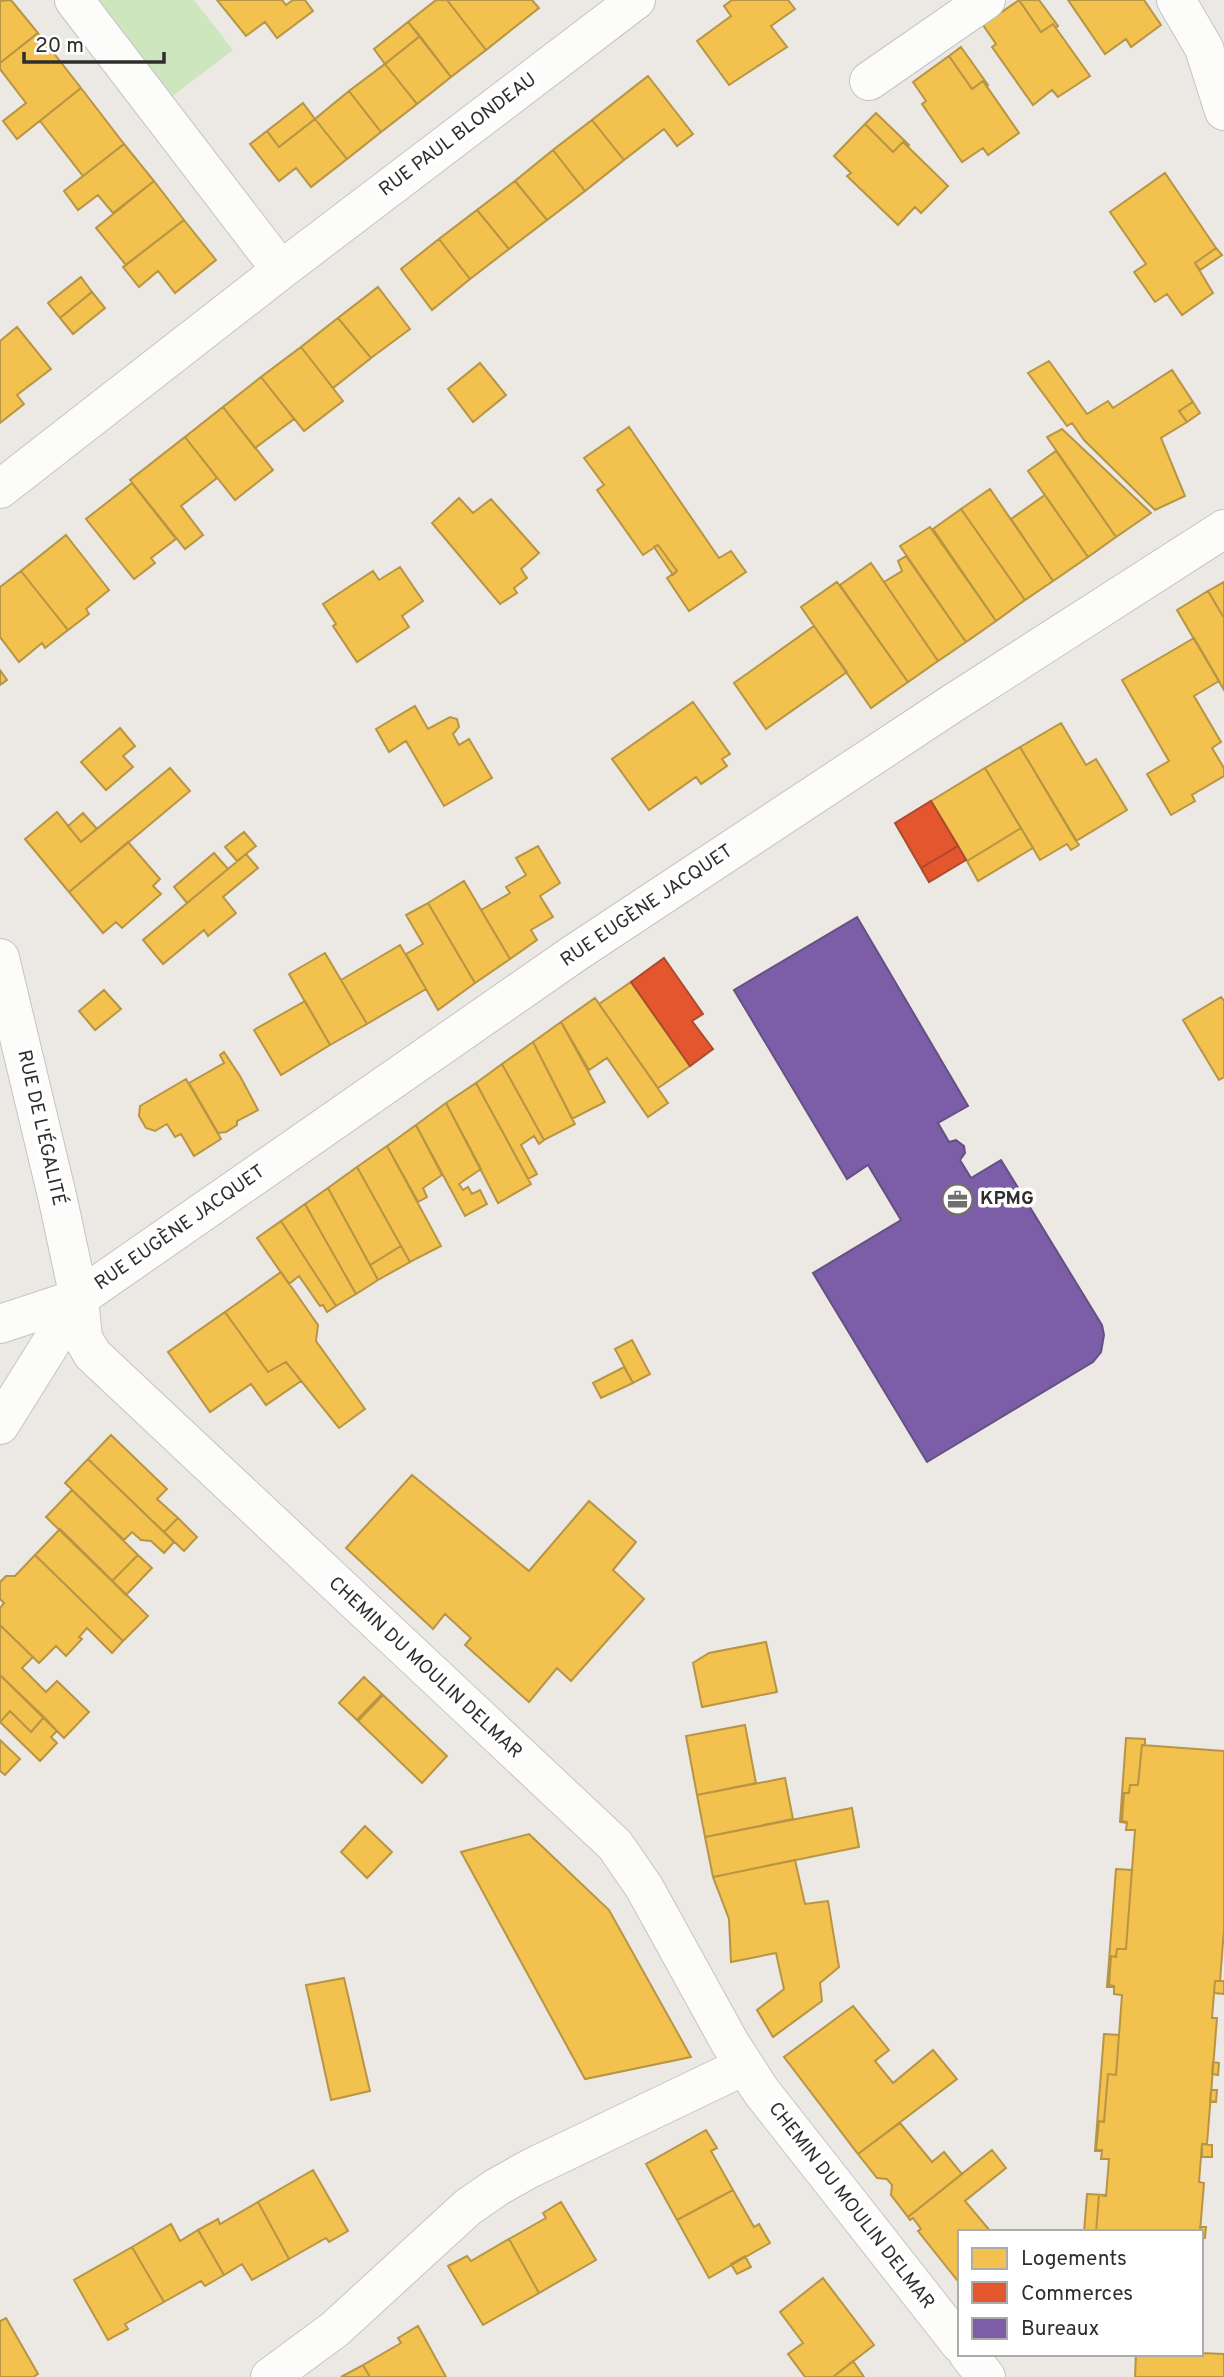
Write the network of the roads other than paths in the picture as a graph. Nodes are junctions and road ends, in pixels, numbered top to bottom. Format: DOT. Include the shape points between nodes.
graph roads {
  1 [pos="74,0"];
  2 [pos="636,0"];
  3 [pos="986,0"];
  4 [pos="1175,0"];
  5 [pos="869,81"];
  6 [pos="1224,111"];
  7 [pos="281,270"];
  8 [pos="0,489"];
  9 [pos="1224,529"];
  10 [pos="0,958"];
  11 [pos="79,1298"];
  12 [pos="0,1324"];
  13 [pos="0,1425"];
  14 [pos="744,2066"];
  15 [pos="958,2341"];
  16 [pos="970,2356"];
  17 [pos="270,2377"];
  18 [pos="986,2377"];
  1 -- 7 [label="street"];
  2 -- 7 [label="street, RUE PAUL BLONDEAU"];
  3 -- 5 [label="street"];
  4 -- 6 [label="street" via="1204,48"];
  7 -- 8 [label="street, RUE PAUL BLONDEAU"];
  9 -- 11 [label="street, RUE EUGÈNE JACQUET" via="575,953"];
  10 -- 11 [label="street, RUE DE L'ÉGALITÉ"];
  11 -- 12 [label="street"];
  11 -- 13 [label="street"];
  11 -- 14 [label="street, CHEMIN DU MOULIN DELMAR" via="83,1338 92,1354 615,1845 644,1887"];
  14 -- 15 [label="street, CHEMIN DU MOULIN DELMAR"];
  14 -- 17 [label="street" via="497,2187 441,2230 335,2329"];
  16 -- 18 [label="street"];
}
